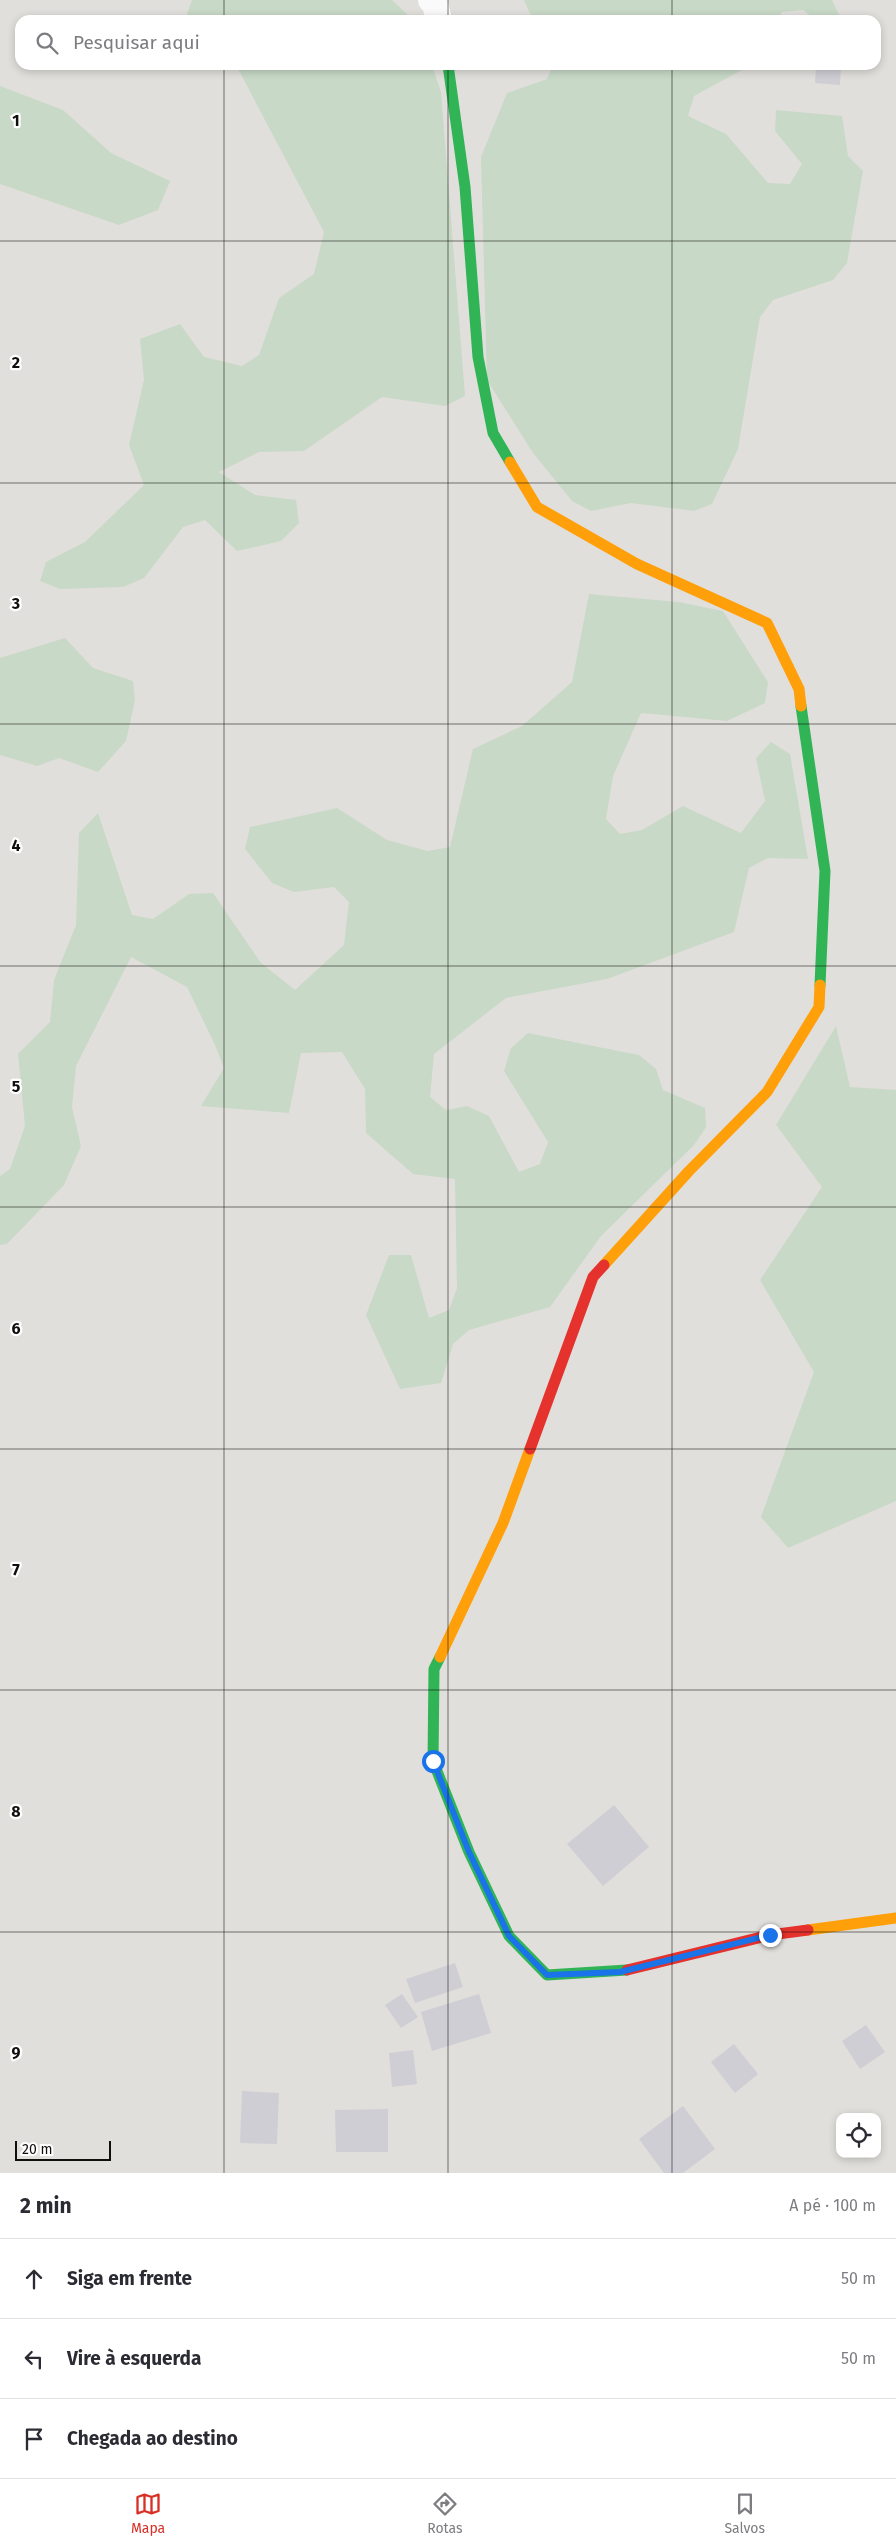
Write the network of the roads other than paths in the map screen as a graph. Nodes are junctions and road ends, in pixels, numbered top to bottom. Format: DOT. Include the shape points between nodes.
graph roads {
  1 [pos="431,0"];
  2 [pos="438,15"];
  3 [pos="449,70"];
  4 [pos="896,1918"];
  1 -- 2 [label="street"];
  3 -- 4 [label="street" via="465,187 478,358 493,433 537,507 637,564 767,623 799,689 825,871 819,1007 767,1092 689,1171 593,1277 503,1523 434,1668 433,1761 469,1852 509,1936 547,1975 620,1972 770,1935"];
}
